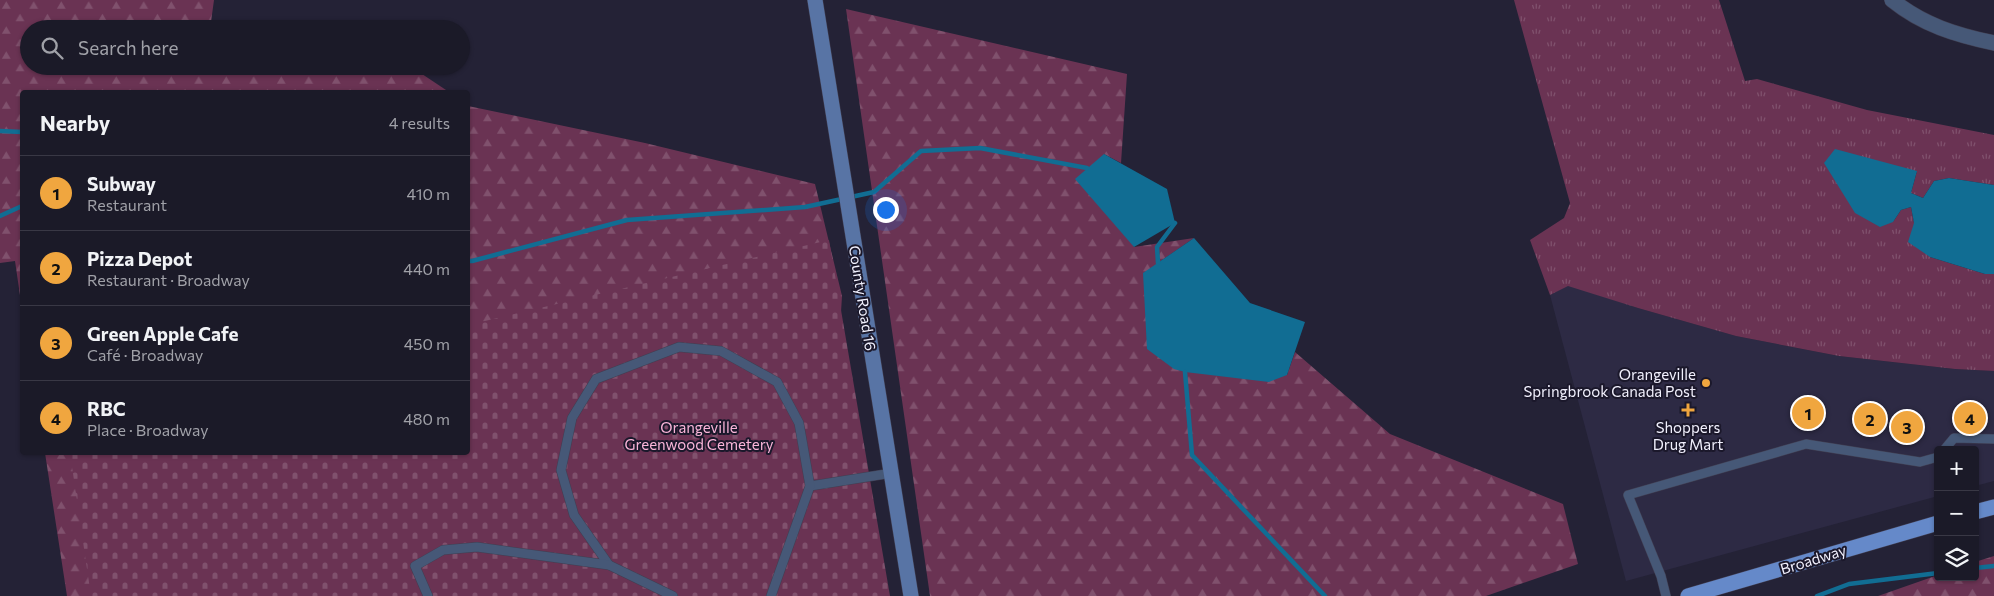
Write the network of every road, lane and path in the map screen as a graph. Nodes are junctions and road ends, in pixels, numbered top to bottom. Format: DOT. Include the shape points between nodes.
graph roads {
  1 [pos="815,0"];
  2 [pos="1892,0"];
  3 [pos="1994,43"];
  4 [pos="1994,438"];
  5 [pos="1947,446"];
  6 [pos="1934,458"];
  7 [pos="892,473"];
  8 [pos="810,486"];
  9 [pos="1994,507"];
  10 [pos="1979,511"];
  11 [pos="1934,524"];
  12 [pos="609,565"];
  13 [pos="428,596"];
  14 [pos="672,596"];
  15 [pos="771,596"];
  16 [pos="911,596"];
  17 [pos="1666,596"];
  18 [pos="1688,596"];
  1 -- 7 [label="main road, County Road 16"];
  2 -- 3 [label="street" via="1910,15 1962,36"];
  4 -- 5 [label="lane" via="1954,438"];
  6 -- 17 [label="lane" via="1920,462 1806,444 1628,495"];
  7 -- 8 [label="lane"];
  7 -- 16 [label="main road, County Road 16"];
  8 -- 12 [label="lane" via="799,423 777,382 721,351 679,347 605,375 596,379 572,418 561,470 574,515"];
  8 -- 15 [label="lane"];
  9 -- 10 [label="main road"];
  11 -- 18 [label="main road, Broadway"];
  12 -- 13 [label="lane" via="476,547 443,550 415,566"];
  12 -- 14 [label="lane"];
}
